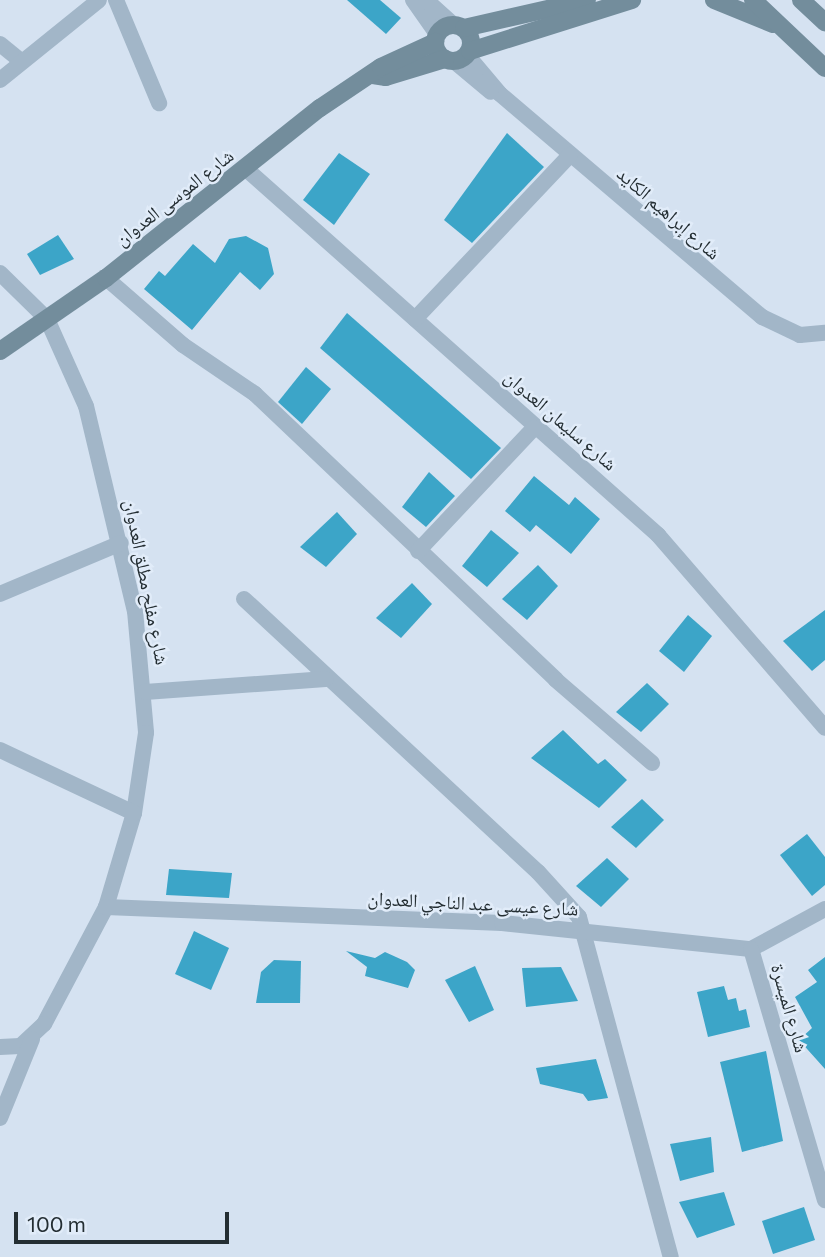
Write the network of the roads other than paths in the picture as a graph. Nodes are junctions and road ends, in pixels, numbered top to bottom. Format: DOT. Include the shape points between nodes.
graph roads {
  1 [pos="99,0"];
  2 [pos="116,0"];
  3 [pos="414,0"];
  4 [pos="426,0"];
  5 [pos="587,0"];
  6 [pos="632,0"];
  7 [pos="714,0"];
  8 [pos="753,0"];
  9 [pos="801,0"];
  10 [pos="825,22"];
  11 [pos="459,26"];
  12 [pos="780,26"];
  13 [pos="436,38"];
  14 [pos="0,44"];
  15 [pos="459,56"];
  16 [pos="20,60"];
  17 [pos="825,68"];
  18 [pos="373,75"];
  19 [pos="0,80"];
  20 [pos="159,103"];
  21 [pos="570,155"];
  22 [pos="245,168"];
  23 [pos="0,273"];
  24 [pos="106,278"];
  25 [pos="415,318"];
  26 [pos="47,319"];
  27 [pos="825,333"];
  28 [pos="0,351"];
  29 [pos="534,428"];
  30 [pos="121,543"];
  31 [pos="418,551"];
  32 [pos="0,594"];
  33 [pos="244,599"];
  34 [pos="326,679"];
  35 [pos="145,692"];
  36 [pos="825,728"];
  37 [pos="0,750"];
  38 [pos="652,763"];
  39 [pos="134,813"];
  40 [pos="106,907"];
  41 [pos="825,909"];
  42 [pos="586,931"];
  43 [pos="751,949"];
  44 [pos="32,1039"];
  45 [pos="0,1047"];
  46 [pos="0,1118"];
  47 [pos="825,1200"];
  48 [pos="671,1257"];
  1 -- 16 [label="street"];
  2 -- 20 [label="street"];
  3 -- 13 [label="street"];
  4 -- 11 [label="street"];
  5 -- 11 [label="street"];
  6 -- 15 [label="street, شارع الموسى العدوان"];
  7 -- 12 [label="street"];
  8 -- 12 [label="street"];
  9 -- 10 [label="street"];
  11 -- 13 [label="street, شارع الموسى العدوان"];
  11 -- 15 [label="street"];
  12 -- 17 [label="street"];
  13 -- 15 [label="street"];
  13 -- 18 [label="street, شارع الموسى العدوان"];
  14 -- 16 [label="street"];
  15 -- 18 [label="street, شارع الموسى العدوان" via="386,77"];
  15 -- 21 [label="street, شارع إبراهيم الكايد" via="488,91 500,94"];
  16 -- 19 [label="street"];
  18 -- 22 [label="street, شارع الموسى العدوان"];
  21 -- 25 [label="street"];
  21 -- 27 [label="street, شارع إبراهيم الكايد" via="774,326 800,335"];
  22 -- 24 [label="street, شارع الموسى العدوان"];
  22 -- 25 [label="street, شارع سليمان العدوان"];
  23 -- 26 [label="street, شارع مفلح مطلق العدوان"];
  24 -- 26 [label="street, شارع الموسى العدوان"];
  24 -- 31 [label="street" via="183,345 235,377"];
  25 -- 29 [label="street, شارع سليمان العدوان"];
  26 -- 28 [label="street, شارع الموسى العدوان"];
  26 -- 30 [label="street, شارع مفلح مطلق العدوان" via="86,405"];
  29 -- 31 [label="street"];
  29 -- 36 [label="street, شارع سليمان العدوان" via="658,535"];
  30 -- 32 [label="street"];
  30 -- 35 [label="street, شارع مفلح مطلق العدوان"];
  31 -- 38 [label="street"];
  33 -- 34 [label="street"];
  34 -- 35 [label="street"];
  34 -- 42 [label="street" via="538,872"];
  35 -- 39 [label="street, شارع مفلح مطلق العدوان" via="144,763"];
  37 -- 39 [label="street"];
  39 -- 40 [label="street, شارع مفلح مطلق العدوان"];
  40 -- 42 [label="street, شارع عيسى عبد الناجي العدوان"];
  40 -- 44 [label="street, شارع مفلح مطلق العدوان"];
  41 -- 43 [label="street"];
  42 -- 43 [label="street, شارع عيسى عبد الناجي العدوان"];
  42 -- 48 [label="street"];
  43 -- 47 [label="street, شارع الميسرة"];
  44 -- 45 [label="street"];
  44 -- 46 [label="street, شارع مفلح مطلق العدوان"];
}
